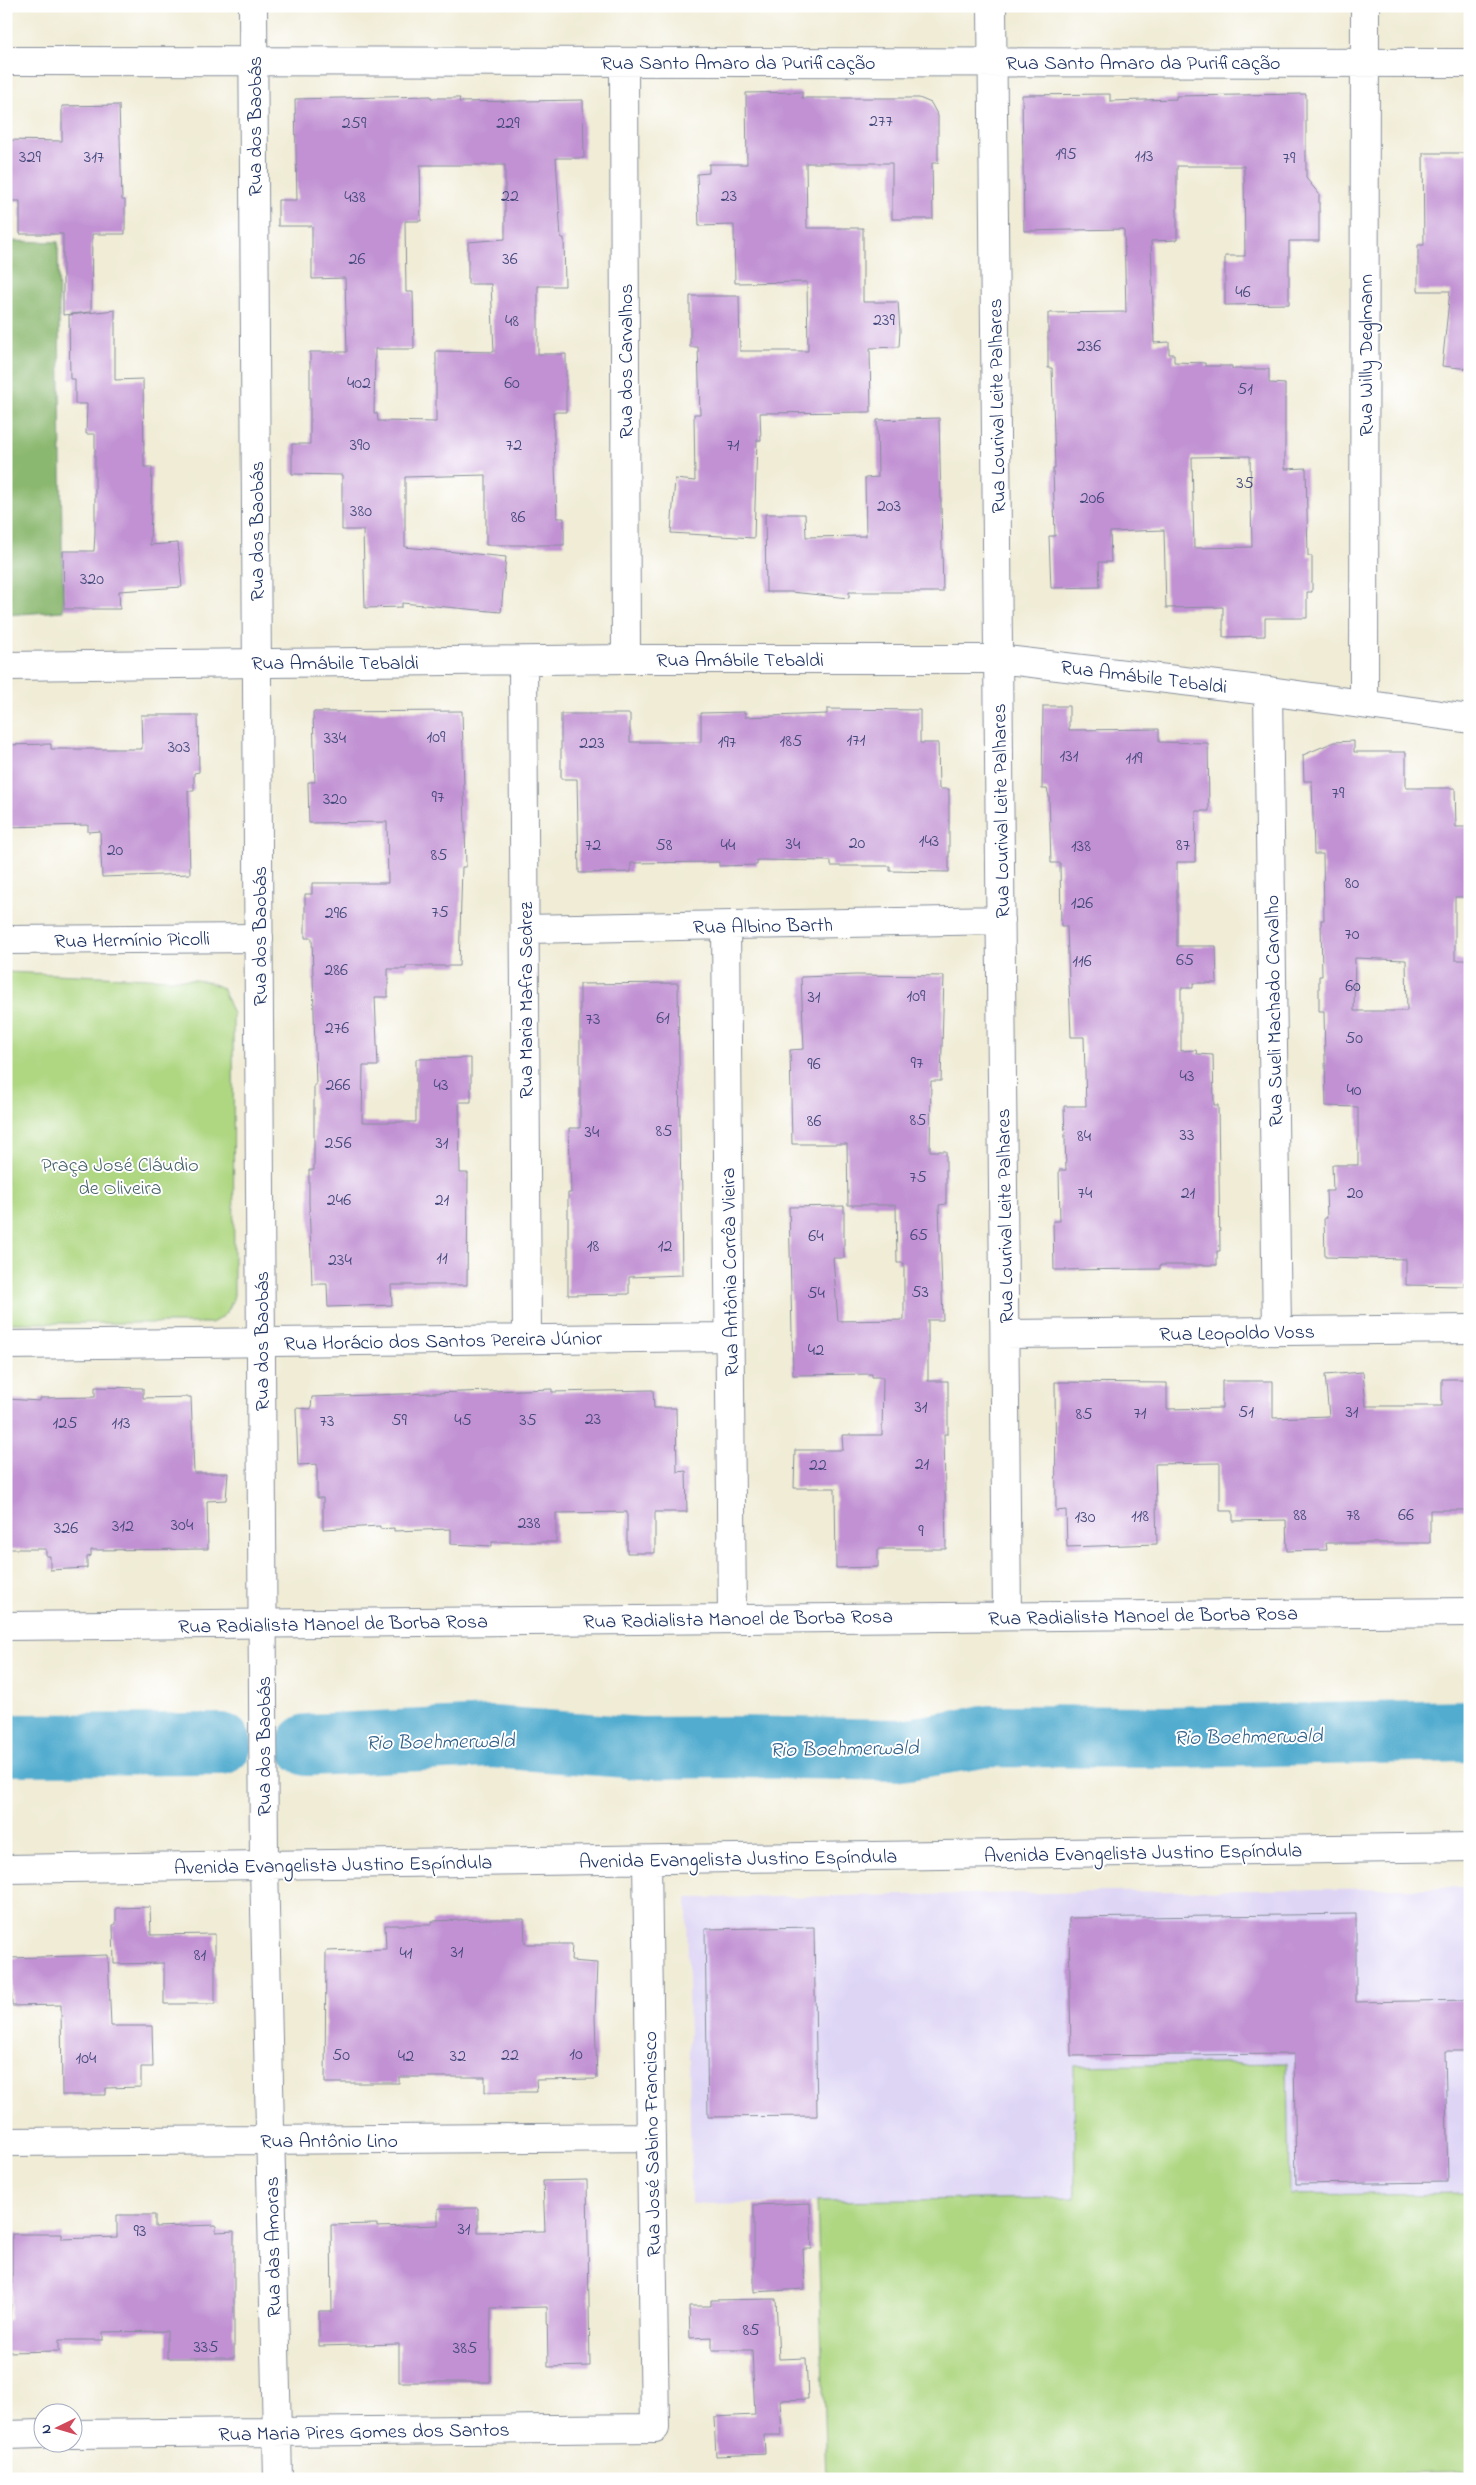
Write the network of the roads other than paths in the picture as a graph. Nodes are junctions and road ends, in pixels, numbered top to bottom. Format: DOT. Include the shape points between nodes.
graph roads {
  1 [pos="253,6"];
  2 [pos="992,6"];
  3 [pos="1365,6"];
  4 [pos="6,61"];
  5 [pos="253,61"];
  6 [pos="624,62"];
  7 [pos="993,62"];
  8 [pos="1365,63"];
  9 [pos="1470,63"];
  10 [pos="998,659"];
  11 [pos="626,660"];
  12 [pos="523,661"];
  13 [pos="257,663"];
  14 [pos="6,666"];
  15 [pos="1268,691"];
  16 [pos="1364,703"];
  17 [pos="1470,719"];
  18 [pos="1001,920"];
  19 [pos="726,926"];
  20 [pos="525,929"];
  21 [pos="259,938"];
  22 [pos="6,940"];
  23 [pos="1470,1329"];
  24 [pos="1277,1331"];
  25 [pos="1005,1334"];
  26 [pos="730,1337"];
  27 [pos="527,1339"];
  28 [pos="260,1342"];
  29 [pos="6,1345"];
  30 [pos="1470,1612"];
  31 [pos="1007,1616"];
  32 [pos="732,1618"];
  33 [pos="263,1623"];
  34 [pos="6,1626"];
  35 [pos="1470,1847"];
  36 [pos="647,1860"];
  37 [pos="264,1865"];
  38 [pos="6,1869"];
  39 [pos="651,2137"];
  40 [pos="270,2140"];
  41 [pos="6,2142"];
  42 [pos="655,2428"];
  43 [pos="277,2432"];
  44 [pos="32,2434"];
  45 [pos="82,2434"];
  46 [pos="6,2435"];
  47 [pos="278,2479"];
  1 -- 5 [label="street, Rua dos Baobás"];
  2 -- 7 [label="street, Rua Lourival Leite Palhares"];
  3 -- 8 [label="street, Rua Willy Deglmann"];
  4 -- 5 [label="street, Rua Santo Amaro da Purificação"];
  5 -- 6 [label="street, Rua Santo Amaro da Purificação"];
  5 -- 13 [label="street, Rua dos Baobás"];
  6 -- 7 [label="street, Rua Santo Amaro da Purificação"];
  6 -- 11 [label="street, Rua dos Carvalhos"];
  7 -- 8 [label="street, Rua Santo Amaro da Purificação"];
  7 -- 10 [label="street, Rua Lourival Leite Palhares"];
  8 -- 9 [label="street, Rua Santo Amaro da Purificação"];
  8 -- 16 [label="street, Rua Willy Deglmann"];
  10 -- 11 [label="street, Rua Amábile Tebaldi"];
  10 -- 15 [label="street, Rua Amábile Tebaldi"];
  10 -- 18 [label="street, Rua Lourival Leite Palhares"];
  11 -- 12 [label="street, Rua Amábile Tebaldi"];
  12 -- 13 [label="street, Rua Amábile Tebaldi"];
  12 -- 20 [label="street, Rua Maria Mafra Sedrez"];
  13 -- 14 [label="street, Rua Amábile Tebaldi"];
  13 -- 21 [label="street, Rua dos Baobás"];
  15 -- 16 [label="street, Rua Amábile Tebaldi"];
  15 -- 24 [label="street, Rua Sueli Machado Carvalho"];
  16 -- 17 [label="street, Rua Amábile Tebaldi"];
  18 -- 19 [label="street, Rua Albino Barth"];
  18 -- 25 [label="street, Rua Lourival Leite Palhares"];
  19 -- 20 [label="street, Rua Albino Barth"];
  19 -- 26 [label="street, Rua Antônia Corrêa Vieira"];
  20 -- 27 [label="street, Rua Maria Mafra Sedrez"];
  21 -- 22 [label="street, Rua Hermínio Picolli"];
  21 -- 28 [label="street, Rua dos Baobás"];
  23 -- 24 [label="street, Rua Leopoldo Voss"];
  24 -- 25 [label="street, Rua Leopoldo Voss"];
  25 -- 31 [label="street, Rua Lourival Leite Palhares"];
  26 -- 27 [label="street, Rua Horácio dos Santos Pereira Júnior"];
  26 -- 32 [label="street, Rua Antônia Corrêa Vieira"];
  27 -- 28 [label="street, Rua Horácio dos Santos Pereira Júnior"];
  28 -- 29 [label="street, Rua Horácio dos Santos Pereira Júnior"];
  28 -- 33 [label="street, Rua dos Baobás"];
  30 -- 31 [label="street, Rua Radialista Manoel de Borba Rosa"];
  31 -- 32 [label="street, Rua Radialista Manoel de Borba Rosa"];
  32 -- 33 [label="street, Rua Radialista Manoel de Borba Rosa"];
  33 -- 34 [label="street, Rua Radialista Manoel de Borba Rosa"];
  33 -- 37 [label="street, Rua dos Baobás"];
  35 -- 36 [label="street, Avenida Evangelista Justino Espíndula"];
  36 -- 37 [label="street, Avenida Evangelista Justino Espíndula"];
  36 -- 39 [label="street, Rua José Sabino Francisco"];
  37 -- 38 [label="street, Avenida Evangelista Justino Espíndula"];
  37 -- 40 [label="street, Rua das Amoras"];
  39 -- 40 [label="street, Rua Antônio Lino"];
  39 -- 42 [label="street, Rua José Sabino Francisco"];
  40 -- 41 [label="street, Rua Antônio Lino"];
  40 -- 43 [label="street, Rua das Amoras"];
  42 -- 43 [label="street, Rua Maria Pires Gomes dos Santos"];
  43 -- 45 [label="street, Rua Maria Pires Gomes dos Santos"];
  43 -- 47 [label="street, Rua das Amoras"];
  44 -- 46 [label="street"];
}
